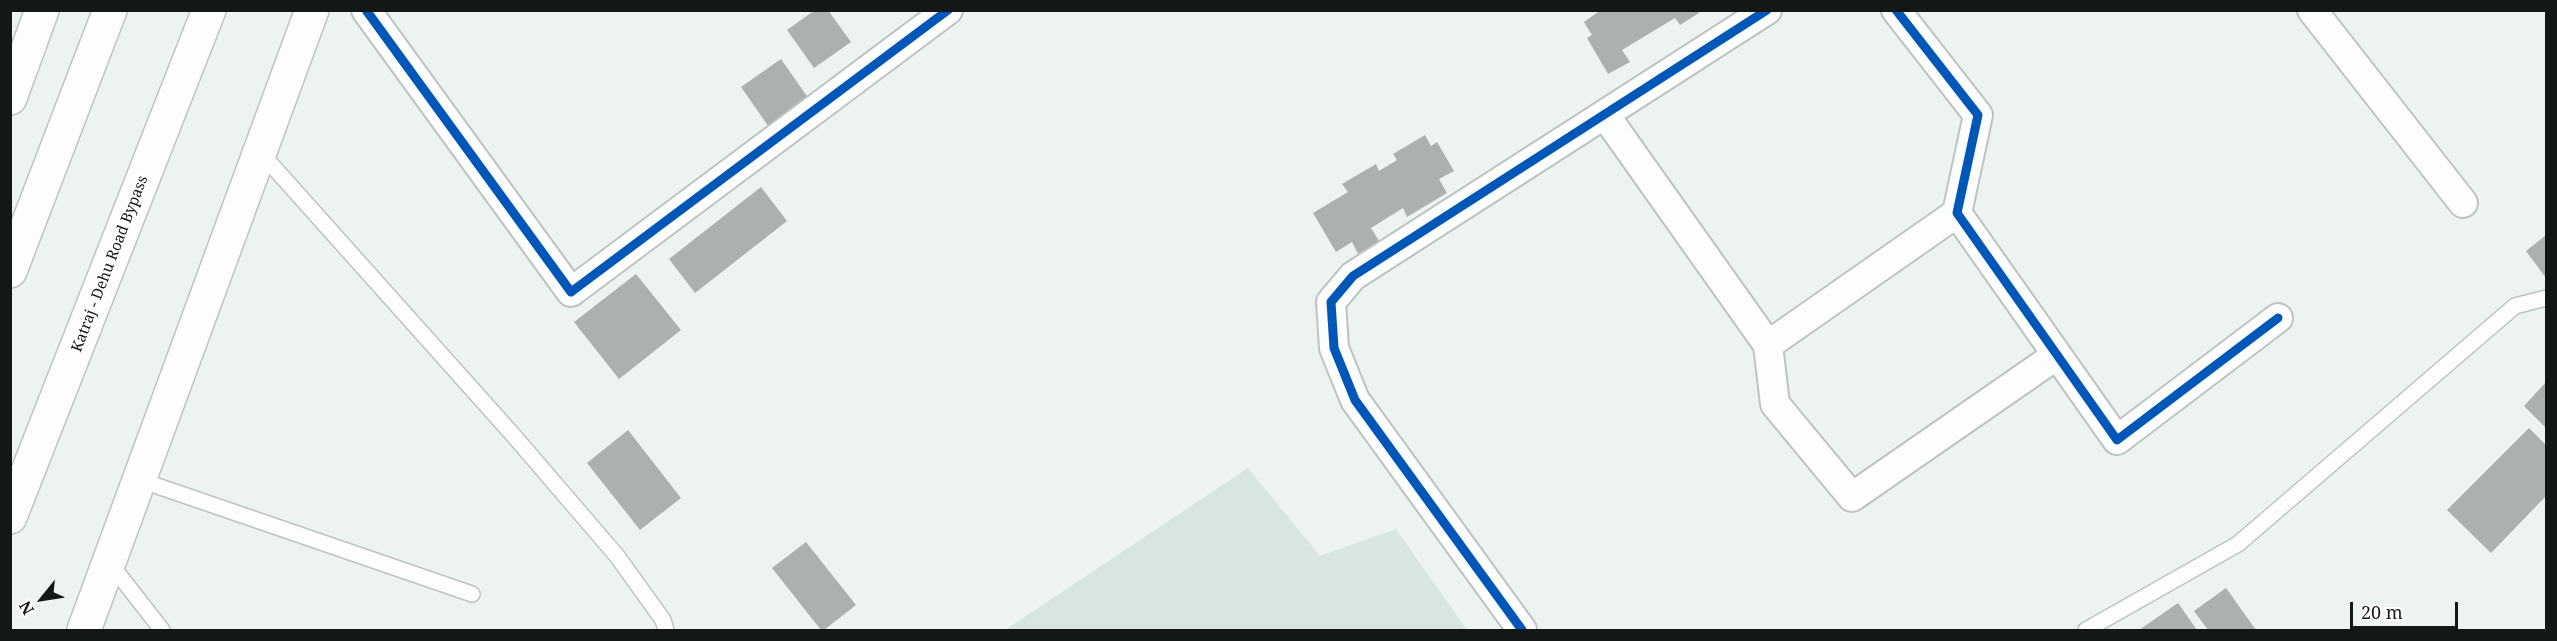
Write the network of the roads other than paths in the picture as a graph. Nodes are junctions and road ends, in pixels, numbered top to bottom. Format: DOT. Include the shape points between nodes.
graph roads {
  1 [pos="42,10"];
  2 [pos="110,10"];
  3 [pos="209,10"];
  4 [pos="312,10"];
  5 [pos="366,10"];
  6 [pos="948,10"];
  7 [pos="1767,10"];
  8 [pos="1896,10"];
  9 [pos="2312,10"];
  10 [pos="12,87"];
  11 [pos="1605,115"];
  12 [pos="261,153"];
  13 [pos="2463,203"];
  14 [pos="1957,213"];
  15 [pos="10,271"];
  16 [pos="2547,298"];
  17 [pos="2278,318"];
  18 [pos="1768,345"];
  19 [pos="2057,355"];
  20 [pos="140,480"];
  21 [pos="10,517"];
  22 [pos="109,562"];
  23 [pos="472,594"];
  24 [pos="84,630"];
  25 [pos="162,630"];
  26 [pos="666,630"];
  27 [pos="1522,630"];
  28 [pos="2086,630"];
  1 -- 10 [label="highway"];
  2 -- 15 [label="highway"];
  3 -- 21 [label="highway, Katraj - Dehu Road Bypass"];
  4 -- 12 [label="highway"];
  5 -- 6 [label="street" via="571,292"];
  7 -- 11 [label="street"];
  8 -- 14 [label="street" via="1978,115"];
  9 -- 13 [label="street"];
  11 -- 18 [label="street"];
  11 -- 27 [label="street" via="1353,276 1331,302 1334,348 1355,400"];
  12 -- 20 [label="highway"];
  12 -- 26 [label="lane" via="617,556 663,620"];
  14 -- 18 [label="street"];
  14 -- 19 [label="street"];
  16 -- 28 [label="lane" via="2515,306 2238,544"];
  17 -- 19 [label="street" via="2117,440"];
  18 -- 19 [label="street" via="1774,404 1852,497"];
  20 -- 22 [label="highway"];
  20 -- 23 [label="lane"];
  22 -- 24 [label="highway"];
  22 -- 25 [label="lane"];
}
